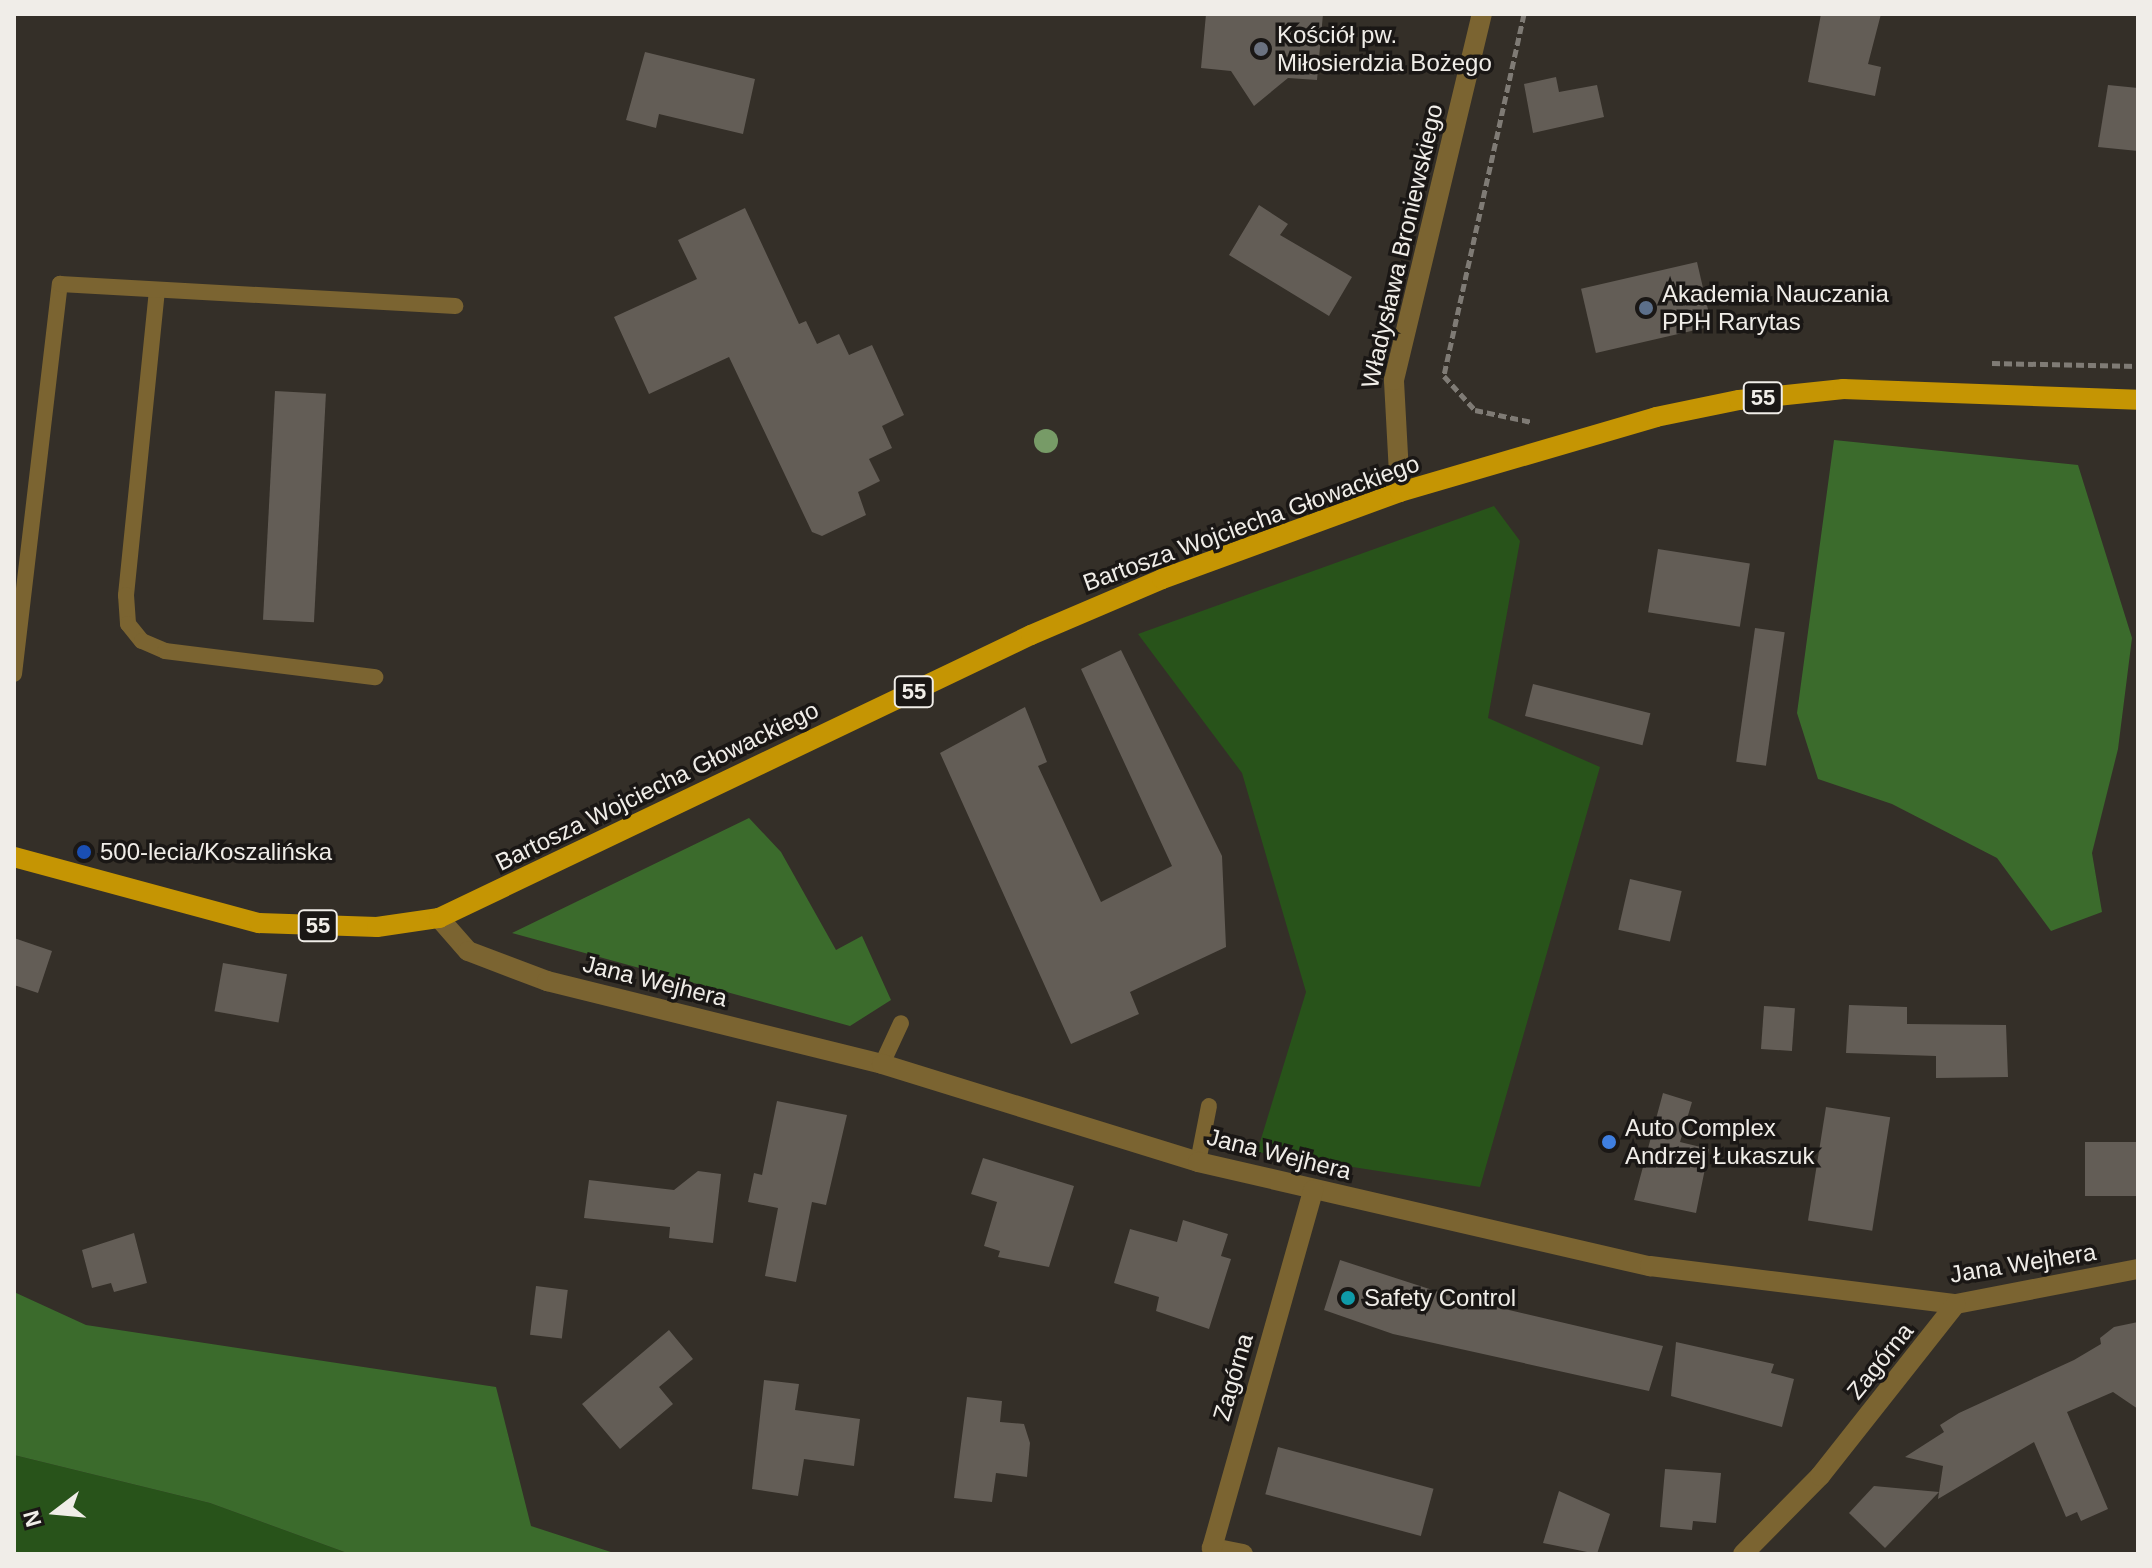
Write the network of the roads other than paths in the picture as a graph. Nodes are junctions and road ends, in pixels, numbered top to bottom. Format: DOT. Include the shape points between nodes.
graph roads {
  1 [pos="1482,14"];
  2 [pos="157,290"];
  3 [pos="455,306"];
  4 [pos="2138,400"];
  5 [pos="1400,492"];
  6 [pos="14,674"];
  7 [pos="375,677"];
  8 [pos="14,857"];
  9 [pos="439,918"];
  10 [pos="901,1023"];
  11 [pos="882,1064"];
  12 [pos="1209,1106"];
  13 [pos="1198,1162"];
  14 [pos="1313,1190"];
  15 [pos="2138,1269"];
  16 [pos="1956,1304"];
  17 [pos="1243,1554"];
  18 [pos="1743,1554"];
  1 -- 5 [label="street, Władysława Broniewskiego" via="1394,380"];
  2 -- 3 [label="lane"];
  2 -- 6 [label="lane" via="60,284"];
  2 -- 7 [label="lane" via="126,595 128,624 142,641 165,651"];
  4 -- 5 [label="main road, Bartosza Wojciecha Głowackiego / 55" via="1843,389 1739,400 1656,417"];
  5 -- 9 [label="main road, Bartosza Wojciecha Głowackiego / 55" via="1162,579 1031,635"];
  8 -- 9 [label="main road, 55" via="259,923 377,927"];
  9 -- 11 [label="street, Jana Wejhera" via="468,951 547,981"];
  10 -- 11 [label="lane"];
  11 -- 13 [label="street, Jana Wejhera"];
  12 -- 13 [label="lane"];
  13 -- 14 [label="street, Jana Wejhera"];
  14 -- 16 [label="street, Jana Wejhera" via="1650,1266"];
  14 -- 17 [label="street, Zagórna" via="1212,1548"];
  15 -- 16 [label="street, Jana Wejhera"];
  16 -- 18 [label="street, Zagórna" via="1820,1476"];
}
